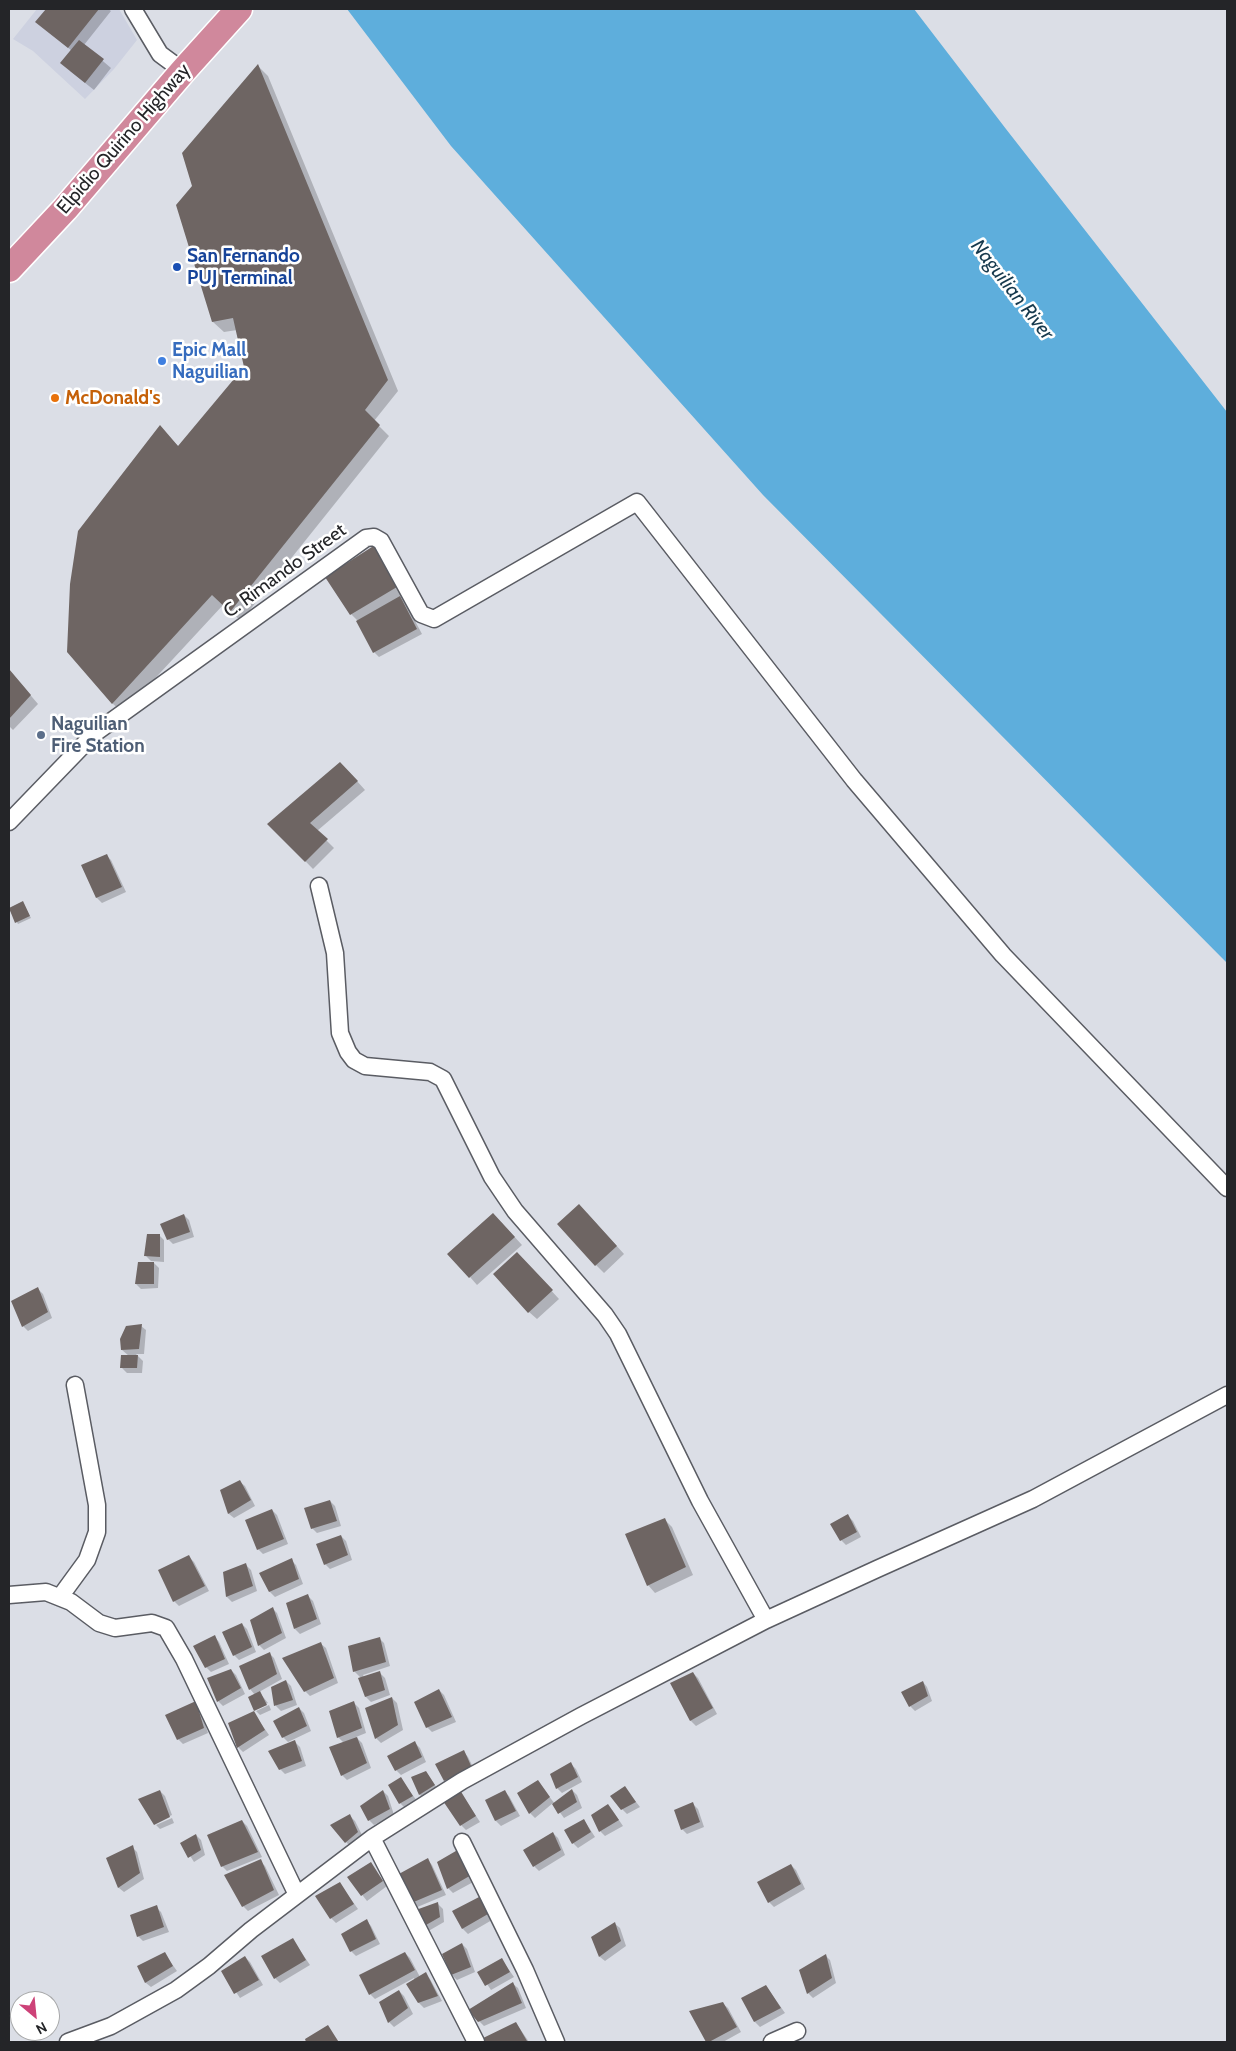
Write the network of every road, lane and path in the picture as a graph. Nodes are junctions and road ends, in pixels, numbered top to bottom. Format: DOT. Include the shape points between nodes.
graph roads {
  1 [pos="133,9"];
  2 [pos="235,14"];
  3 [pos="183,70"];
  4 [pos="9,269"];
  5 [pos="9,822"];
  6 [pos="319,886"];
  7 [pos="1227,1188"];
  8 [pos="75,1385"];
  9 [pos="1227,1395"];
  10 [pos="9,1595"];
  11 [pos="60,1597"];
  12 [pos="766,1620"];
  13 [pos="372,1838"];
  14 [pos="462,1842"];
  15 [pos="298,1895"];
  16 [pos="797,2031"];
  17 [pos="68,2042"];
  18 [pos="476,2042"];
  19 [pos="556,2042"];
  20 [pos="772,2042"];
  1 -- 3 [label="street" via="160,54"];
  2 -- 3 [label="highway, Elpidio Quirino Highway"];
  3 -- 4 [label="highway, Elpidio Quirino Highway" via="65,209"];
  5 -- 7 [label="street, C. Rimando Street" via="95,733 366,538 374,537 381,541 421,614 434,619 637,502 854,780 1003,955"];
  6 -- 12 [label="street" via="335,953 340,1033 345,1048 354,1060 366,1066 430,1072 443,1079 496,1183 515,1211 618,1334 700,1501"];
  8 -- 11 [label="street" via="97,1506 97,1532 88,1560"];
  9 -- 12 [label="street" via="1034,1499"];
  10 -- 11 [label="street" via="46,1592"];
  11 -- 15 [label="street" via="99,1622 115,1628 152,1623 166,1628"];
  12 -- 13 [label="street" via="462,1780"];
  13 -- 15 [label="street"];
  13 -- 18 [label="street"];
  14 -- 19 [label="street"];
  15 -- 17 [label="street" via="176,1990 111,2026"];
  16 -- 20 [label="street"];
}
